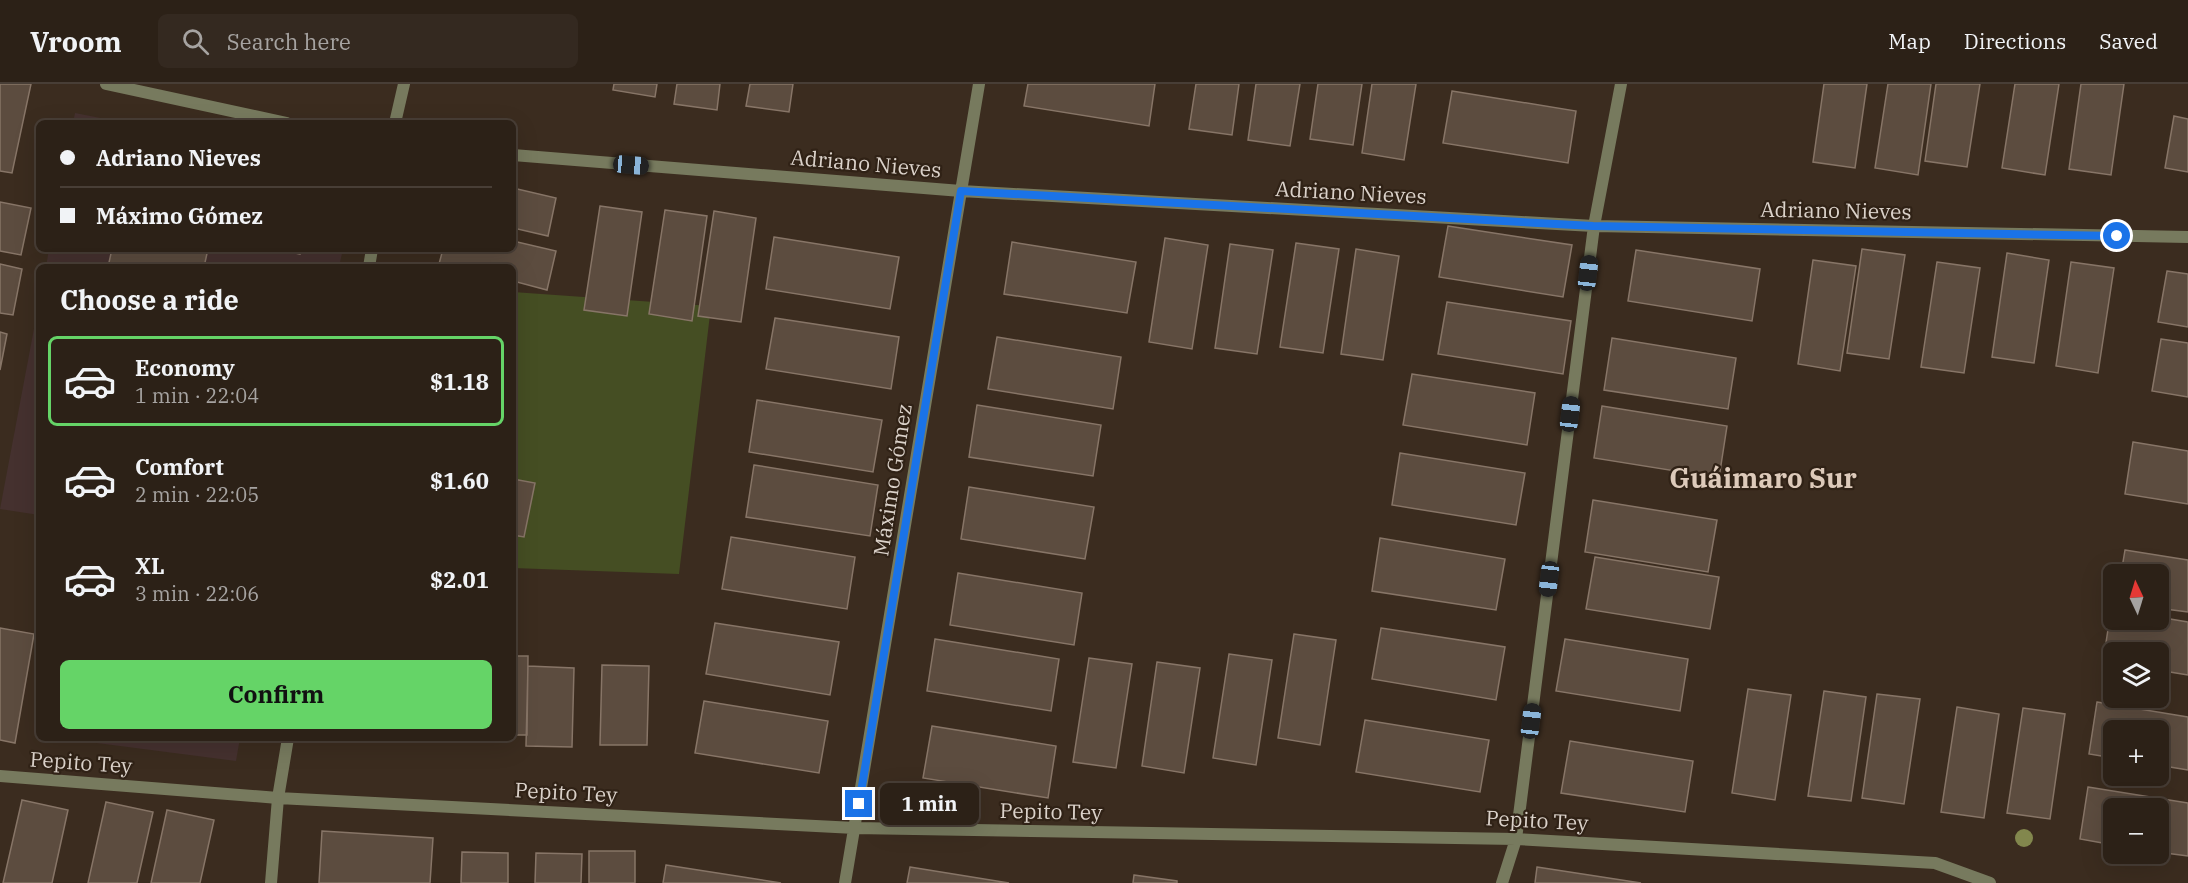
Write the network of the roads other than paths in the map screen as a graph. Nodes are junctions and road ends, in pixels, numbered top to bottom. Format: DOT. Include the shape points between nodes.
graph roads {
  1 [pos="106,84"];
  2 [pos="404,84"];
  3 [pos="979,84"];
  4 [pos="1621,84"];
  5 [pos="273,120"];
  6 [pos="396,120"];
  7 [pos="516,155"];
  8 [pos="961,191"];
  9 [pos="1593,226"];
  10 [pos="2188,237"];
  11 [pos="288,741"];
  12 [pos="0,776"];
  13 [pos="278,798"];
  14 [pos="855,828"];
  15 [pos="1516,839"];
  16 [pos="271,883"];
  17 [pos="845,883"];
  18 [pos="1502,883"];
  19 [pos="1990,883"];
  1 -- 5 [label="street"];
  2 -- 6 [label="street"];
  3 -- 8 [label="street, Máximo Gómez"];
  4 -- 9 [label="street"];
  7 -- 8 [label="street, Adriano Nieves"];
  8 -- 9 [label="street, Adriano Nieves"];
  8 -- 14 [label="street, Máximo Gómez"];
  9 -- 10 [label="street, Adriano Nieves"];
  9 -- 15 [label="street"];
  11 -- 13 [label="street"];
  12 -- 13 [label="street, Pepito Tey"];
  13 -- 14 [label="street, Pepito Tey"];
  13 -- 16 [label="street"];
  14 -- 15 [label="street, Pepito Tey"];
  14 -- 17 [label="street, Máximo Gómez"];
  15 -- 18 [label="street"];
  15 -- 19 [label="street, Pepito Tey" via="1935,863"];
}
